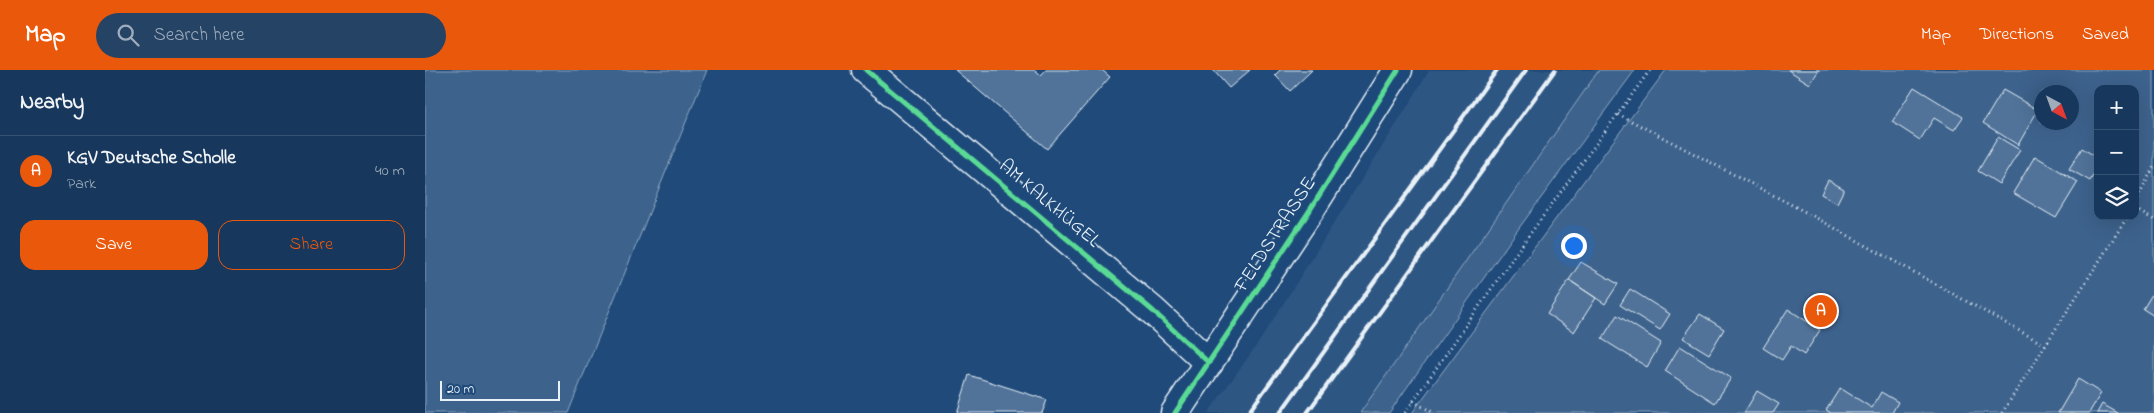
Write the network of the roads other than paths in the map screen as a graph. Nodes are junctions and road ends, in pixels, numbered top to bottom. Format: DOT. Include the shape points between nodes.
graph roads {
  1 [pos="866,70"];
  2 [pos="1398,70"];
  3 [pos="1209,363"];
  4 [pos="1175,413"];
  1 -- 3 [label="street, AM KALKHÜGEL" via="1153,311"];
  2 -- 3 [label="street, FELDSTRASSE"];
  3 -- 4 [label="street, FELDSTRASSE"];
}
